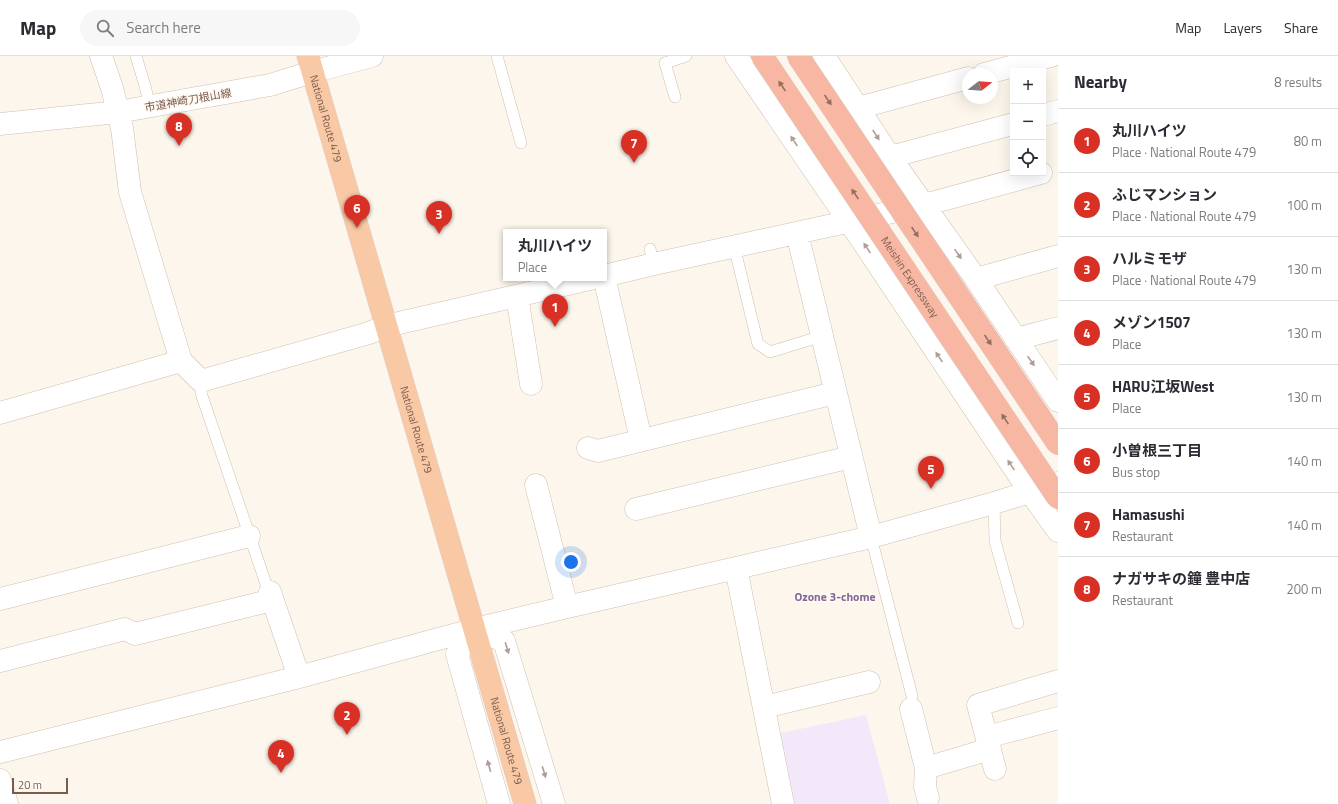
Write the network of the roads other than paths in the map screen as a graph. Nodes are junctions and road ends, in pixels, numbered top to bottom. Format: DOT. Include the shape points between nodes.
graph roads {
  1 [pos="101,56"];
  2 [pos="136,56"];
  3 [pos="372,56"];
  4 [pos="497,56"];
  5 [pos="686,56"];
  6 [pos="736,56"];
  7 [pos="762,56"];
  8 [pos="798,56"];
  9 [pos="824,56"];
  10 [pos="1052,56"];
  11 [pos="310,64"];
  12 [pos="998,70"];
  13 [pos="1058,74"];
  14 [pos="962,80"];
  15 [pos="675,97"];
  16 [pos="150,107"];
  17 [pos="858,108"];
  18 [pos="1058,111"];
  19 [pos="118,112"];
  20 [pos="1046,114"];
  21 [pos="0,124"];
  22 [pos="1010,125"];
  23 [pos="521,143"];
  24 [pos="890,157"];
  25 [pos="1058,168"];
  26 [pos="1046,172"];
  27 [pos="1031,176"];
  28 [pos="924,205"];
  29 [pos="849,221"];
  30 [pos="797,233"];
  31 [pos="734,246"];
  32 [pos="1058,256"];
  33 [pos="607,275"];
  34 [pos="976,279"];
  35 [pos="581,281"];
  36 [pos="605,281"];
  37 [pos="517,296"];
  38 [pos="386,326"];
  39 [pos="1058,328"];
  40 [pos="822,336"];
  41 [pos="1016,339"];
  42 [pos="181,361"];
  43 [pos="201,381"];
  44 [pos="531,384"];
  45 [pos="836,393"];
  46 [pos="1058,401"];
  47 [pos="0,413"];
  48 [pos="641,440"];
  49 [pos="1058,444"];
  50 [pos="588,448"];
  51 [pos="851,457"];
  52 [pos="1058,483"];
  53 [pos="536,485"];
  54 [pos="1030,492"];
  55 [pos="1058,498"];
  56 [pos="994,503"];
  57 [pos="636,508"];
  58 [pos="1058,531"];
  59 [pos="249,536"];
  60 [pos="871,537"];
  61 [pos="736,568"];
  62 [pos="265,597"];
  63 [pos="0,599"];
  64 [pos="567,606"];
  65 [pos="1018,624"];
  66 [pos="475,629"];
  67 [pos="0,661"];
  68 [pos="298,676"];
  69 [pos="870,681"];
  70 [pos="1058,681"];
  71 [pos="911,703"];
  72 [pos="764,707"];
  73 [pos="1058,718"];
  74 [pos="991,751"];
  75 [pos="0,752"];
  76 [pos="926,768"];
  77 [pos="0,780"];
  78 [pos="928,798"];
  79 [pos="7,804"];
  80 [pos="499,804"];
  81 [pos="525,804"];
  82 [pos="554,804"];
  83 [pos="783,804"];
  1 -- 19 [label="street"];
  2 -- 16 [label="lane"];
  3 -- 11 [label="street, 市道神崎刀根山線"];
  4 -- 23 [label="lane"];
  5 -- 15 [label="lane" via="665,63"];
  29 -- 6 [label="street, one-way"];
  55 -- 7 [label="highway, Meishin Expressway, one-way, bridge"];
  8 -- 49 [label="highway, one-way, bridge"];
  9 -- 17 [label="street"];
  10 -- 12 [label="street"];
  10 -- 13 [label="street"];
  11 -- 16 [label="street, 市道神崎刀根山線" via="270,85"];
  11 -- 38 [label="highway, National Route 479"];
  14 -- 17 [label="street"];
  16 -- 19 [label="street, 市道神崎刀根山線"];
  17 -- 24 [label="street, one-way"];
  18 -- 20 [label="street"];
  19 -- 21 [label="street, 市道神崎刀根山線"];
  19 -- 42 [label="street" via="130,192"];
  22 -- 24 [label="street"];
  24 -- 28 [label="street"];
  25 -- 26 [label="street"];
  27 -- 28 [label="street"];
  28 -- 29 [label="street"];
  28 -- 34 [label="street, one-way"];
  29 -- 30 [label="street"];
  54 -- 29 [label="street, one-way"];
  30 -- 31 [label="street"];
  30 -- 40 [label="street"];
  31 -- 33 [label="street" via="652,256"];
  31 -- 40 [label="lane" via="758,344 770,352"];
  32 -- 34 [label="street"];
  34 -- 41 [label="street"];
  35 -- 37 [label="street"];
  36 -- 48 [label="street"];
  37 -- 38 [label="street"];
  37 -- 44 [label="street"];
  38 -- 43 [label="street"];
  38 -- 66 [label="highway, National Route 479"];
  39 -- 41 [label="street"];
  40 -- 45 [label="street"];
  41 -- 46 [label="street, one-way"];
  42 -- 43 [label="street"];
  42 -- 47 [label="street"];
  43 -- 59 [label="lane" via="201,393"];
  45 -- 48 [label="street"];
  45 -- 51 [label="street"];
  48 -- 50 [label="street" via="598,451"];
  51 -- 57 [label="street"];
  51 -- 60 [label="street"];
  52 -- 54 [label="street"];
  53 -- 64 [label="street"];
  54 -- 56 [label="street"];
  54 -- 58 [label="street"];
  56 -- 60 [label="street"];
  56 -- 65 [label="lane" via="995,541"];
  59 -- 62 [label="lane" via="266,584"];
  59 -- 63 [label="street"];
  60 -- 61 [label="street"];
  60 -- 71 [label="lane"];
  61 -- 64 [label="street"];
  61 -- 72 [label="street"];
  62 -- 67 [label="street" via="136,634 126,629"];
  62 -- 68 [label="street"];
  64 -- 66 [label="street"];
  66 -- 68 [label="street"];
  80 -- 66 [label="street, one-way" via="457,654"];
  66 -- 81 [label="highway, National Route 479"];
  66 -- 82 [label="street, one-way" via="504,641"];
  68 -- 75 [label="street"];
  69 -- 72 [label="street"];
  70 -- 74 [label="street" via="978,705"];
  71 -- 76 [label="street"];
  72 -- 83 [label="street"];
  73 -- 74 [label="street"];
  74 -- 76 [label="street"];
  76 -- 78 [label="street" via="925,787"];
  77 -- 79 [label="street"];
}
